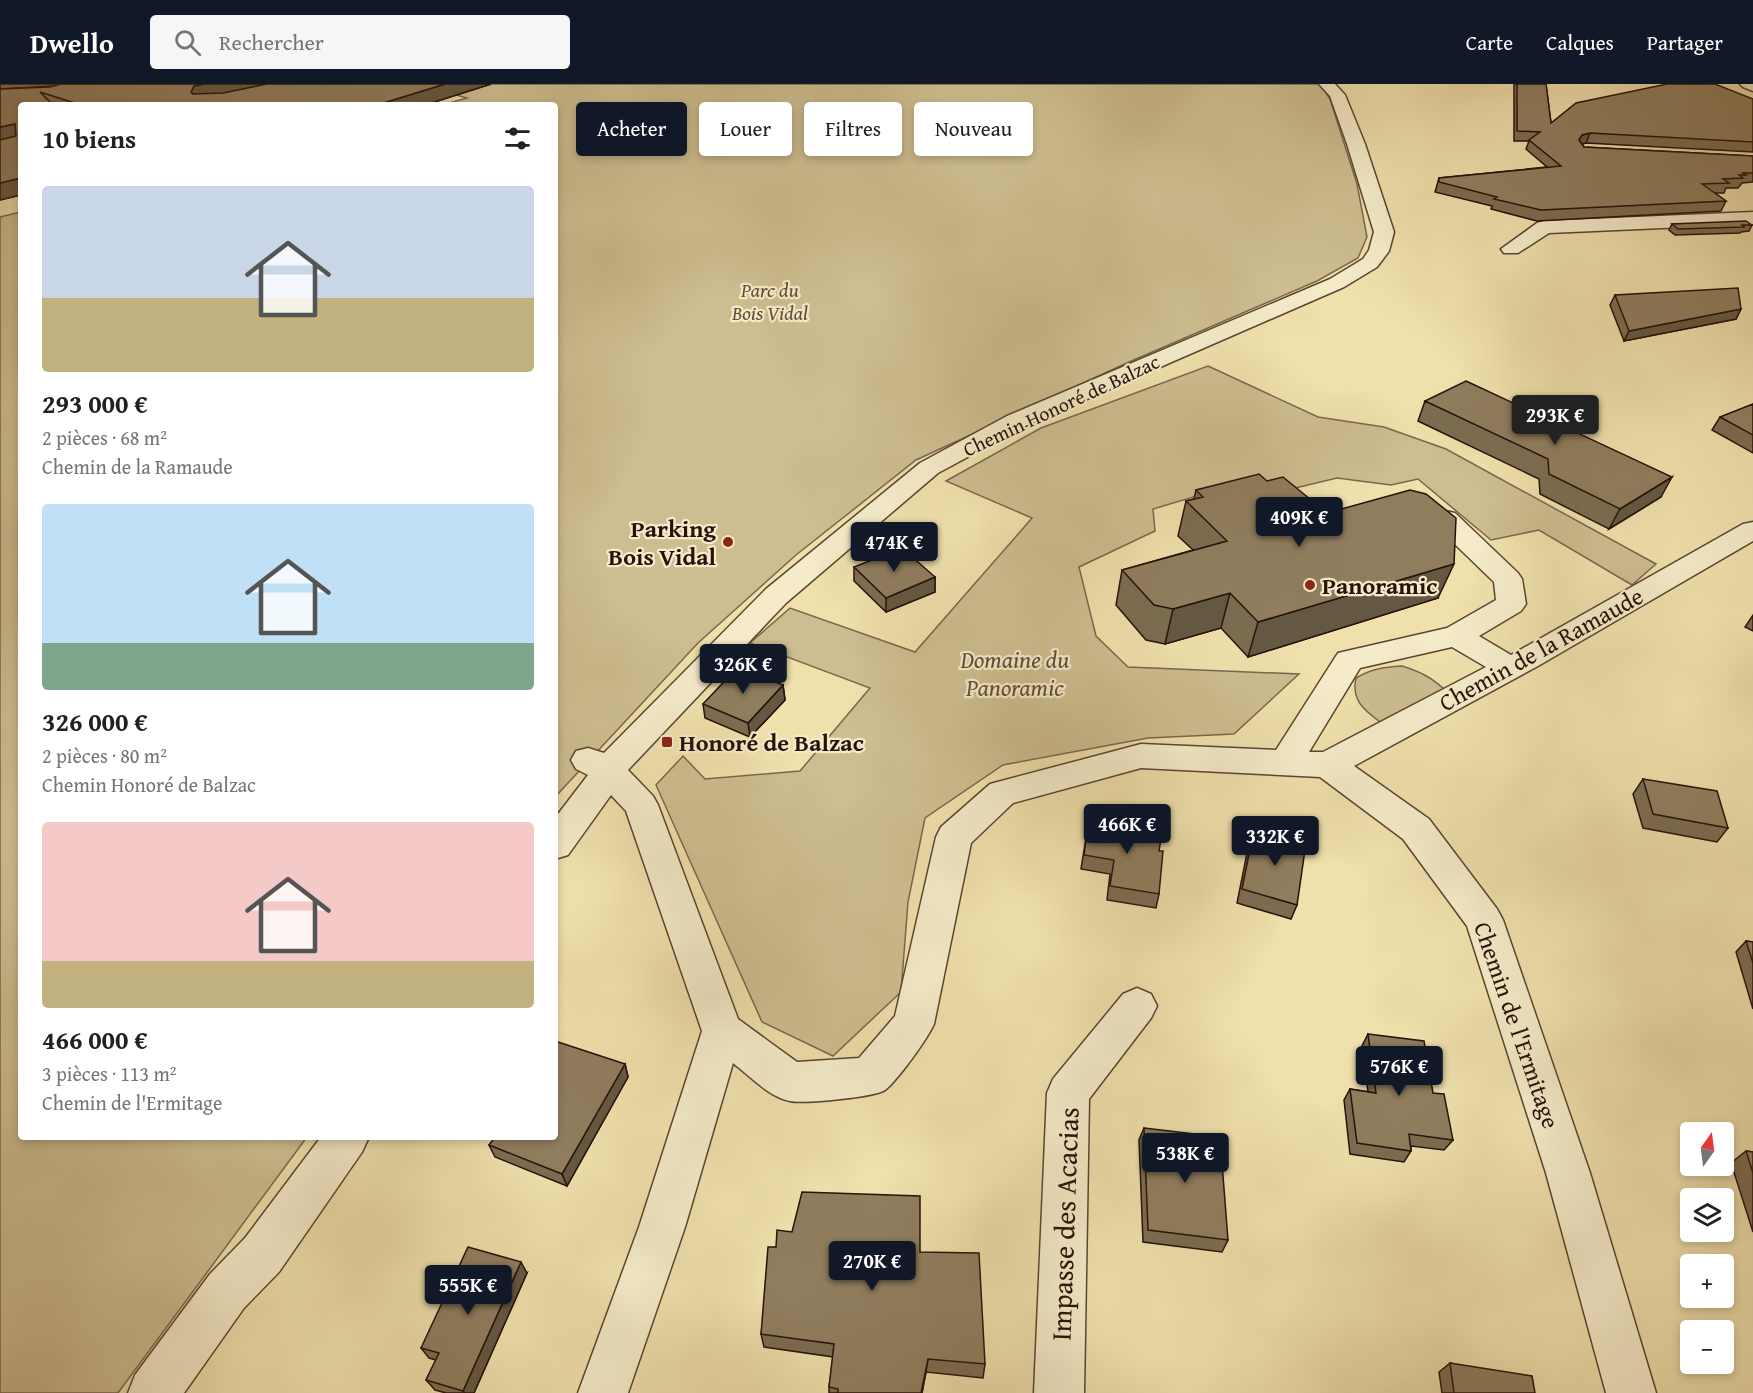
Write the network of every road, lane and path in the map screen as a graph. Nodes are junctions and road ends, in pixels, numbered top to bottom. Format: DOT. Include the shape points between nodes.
graph roads {
  1 [pos="1327,84"];
  2 [pos="1748,84"];
  3 [pos="1753,87"];
  4 [pos="1753,218"];
  5 [pos="1511,249"];
  6 [pos="1445,519"];
  7 [pos="1753,530"];
  8 [pos="1456,636"];
  9 [pos="1510,668"];
  10 [pos="1285,763"];
  11 [pos="1328,765"];
  12 [pos="598,773"];
  13 [pos="558,840"];
  14 [pos="1137,1006"];
  15 [pos="722,1031"];
  16 [pos="345,1140"];
  17 [pos="153,1393"];
  18 [pos="603,1393"];
  19 [pos="1059,1393"];
  20 [pos="1631,1393"];
  1 -- 12 [label="street, Chemin Honoré de Balzac" via="1337,95 1384,232 1379,251 1370,263 1337,283 1016,421 929,468 776,596 620,756"];
  2 -- 3 [label="street"];
  4 -- 5 [label="street" via="1544,227"];
  6 -- 8 [label="street" via="1508,579 1511,604"];
  7 -- 9 [label="street, Chemin de la Ramaude"];
  8 -- 9 [label="street"];
  8 -- 10 [label="street" via="1349,660"];
  9 -- 11 [label="street, Chemin de la Ramaude"];
  10 -- 11 [label="street"];
  10 -- 15 [label="street" via="1141,756 1002,794 954,837 914,1024 870,1077 791,1082"];
  11 -- 20 [label="street, Chemin de l'Ermitage" via="1416,829 1485,920 1568,1173"];
  12 -- 13 [label="street, Chemin Honoré de Balzac"];
  12 -- 15 [label="street" via="640,805"];
  14 -- 19 [label="street, Impasse des Acacias" via="1068,1093"];
  15 -- 18 [label="street" via="662,1227"];
  16 -- 17 [label="street" via="262,1255 227,1291"];
}
